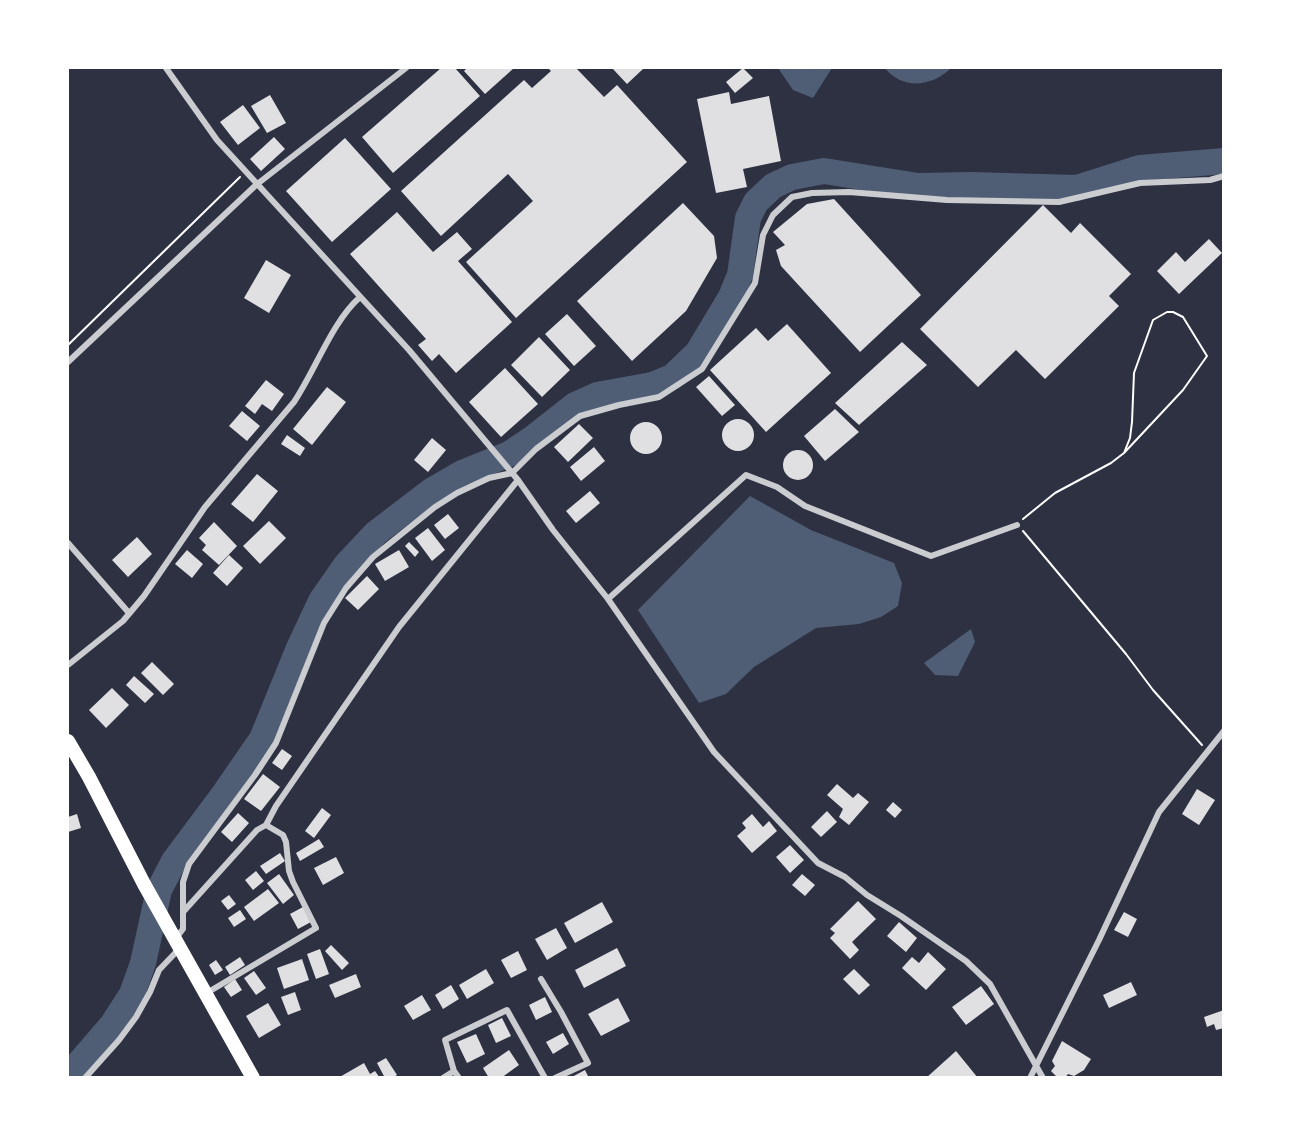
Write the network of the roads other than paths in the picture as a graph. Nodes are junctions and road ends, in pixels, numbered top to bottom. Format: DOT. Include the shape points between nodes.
graph roads {
  1 [pos="166,68"];
  2 [pos="406,68"];
  3 [pos="1224,177"];
  4 [pos="256,185"];
  5 [pos="360,297"];
  6 [pos="68,362"];
  7 [pos="512,472"];
  8 [pos="518,480"];
  9 [pos="1017,525"];
  10 [pos="68,543"];
  11 [pos="608,598"];
  12 [pos="129,613"];
  13 [pos="68,664"];
  14 [pos="1224,731"];
  15 [pos="68,741"];
  16 [pos="266,825"];
  17 [pos="183,911"];
  18 [pos="177,945"];
  19 [pos="541,979"];
  20 [pos="205,994"];
  21 [pos="1036,1064"];
  22 [pos="454,1071"];
  23 [pos="85,1077"];
  24 [pos="253,1077"];
  25 [pos="443,1077"];
  26 [pos="459,1077"];
  27 [pos="545,1077"];
  28 [pos="555,1077"];
  29 [pos="1029,1077"];
  30 [pos="1044,1077"];
  1 -- 4 [label="street" via="217,140"];
  2 -- 4 [label="street"];
  3 -- 7 [label="street" via="1140,183 1059,202 947,200 849,192 812,192 792,197 773,215 763,235 755,283 702,369 659,397 580,416"];
  4 -- 5 [label="street"];
  4 -- 6 [label="street"];
  5 -- 7 [label="street"];
  5 -- 12 [label="street" via="346,309 294,402 205,507"];
  7 -- 8 [label="street"];
  7 -- 17 [label="street" via="489,477 435,507 373,557 346,588 324,623 276,742 189,864 183,882"];
  8 -- 11 [label="street"];
  8 -- 16 [label="street" via="399,627"];
  9 -- 11 [label="street" via="931,556 805,506 777,487 746,475"];
  10 -- 12 [label="street"];
  11 -- 21 [label="street" via="714,752 818,863 901,916 990,984"];
  12 -- 13 [label="street"];
  14 -- 21 [label="street" via="1159,813"];
  15 -- 18 [label="main road"];
  16 -- 17 [label="street" via="257,830"];
  16 -- 20 [label="street" via="283,835 289,871 316,928"];
  17 -- 18 [label="street" via="183,929"];
  18 -- 20 [label="main road"];
  18 -- 23 [label="street" via="159,970 136,1017"];
  19 -- 28 [label="street" via="588,1063"];
  20 -- 24 [label="main road"];
  21 -- 29 [label="street"];
  21 -- 30 [label="street"];
  22 -- 25 [label="street"];
  22 -- 26 [label="street"];
  22 -- 27 [label="street" via="445,1040 507,1010"];
}
